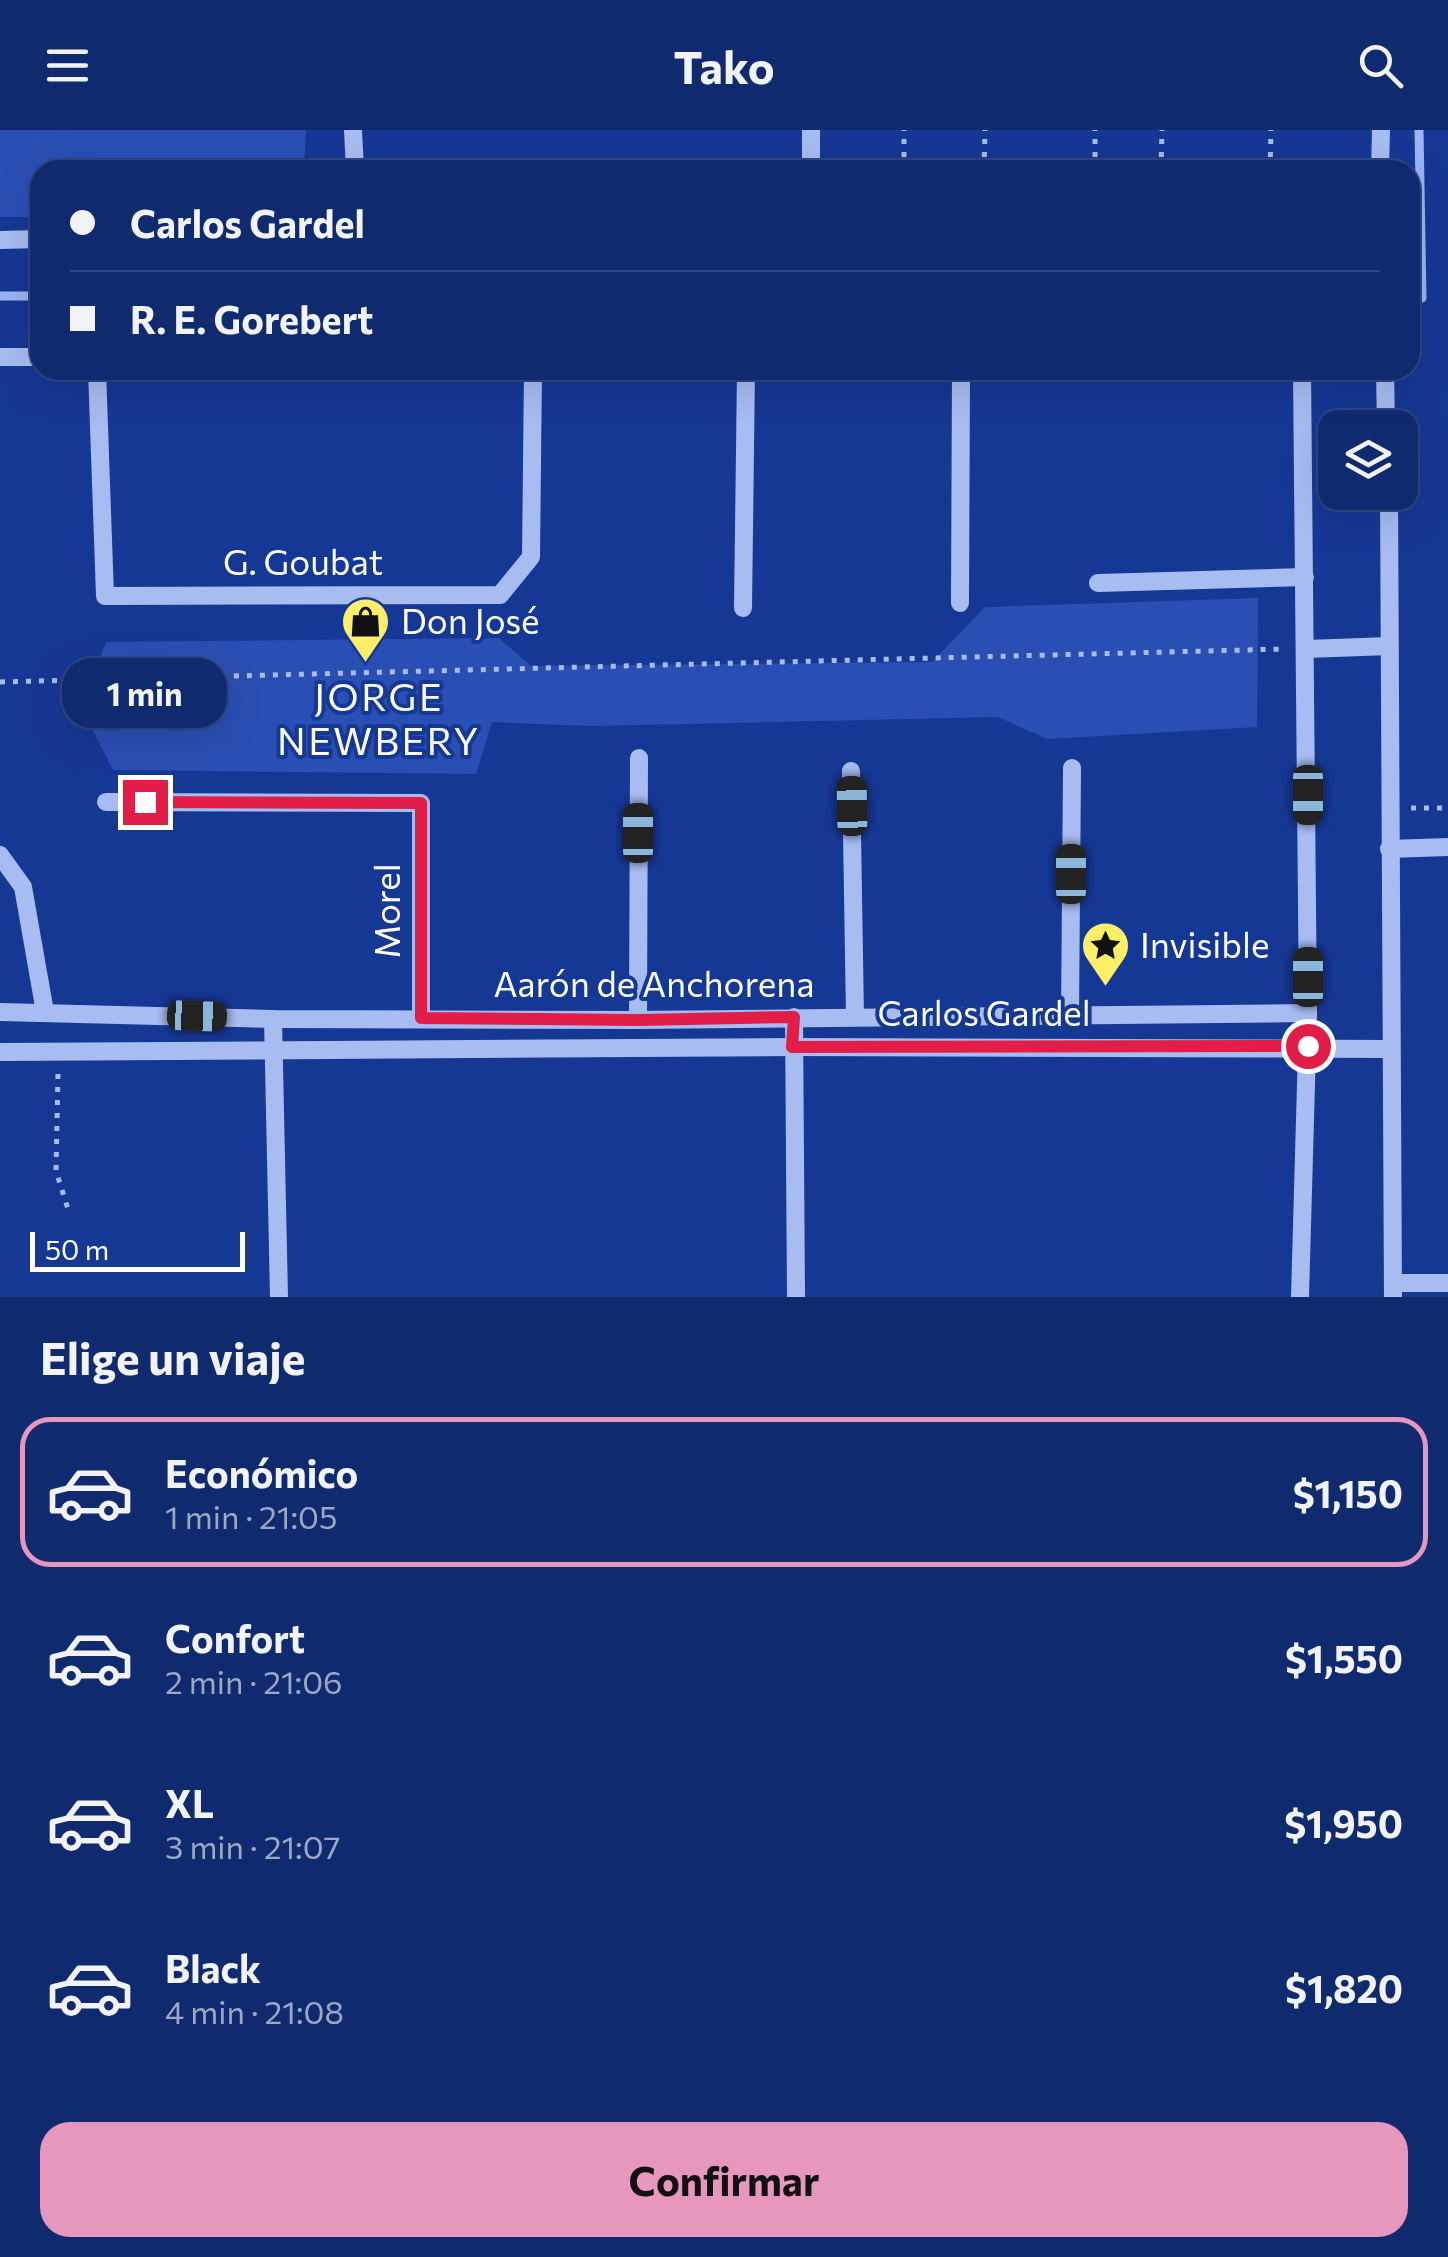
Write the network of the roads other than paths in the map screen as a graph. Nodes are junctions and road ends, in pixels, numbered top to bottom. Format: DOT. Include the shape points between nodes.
graph roads {
  1 [pos="354,130"];
  2 [pos="811,130"];
  3 [pos="1381,130"];
  4 [pos="355,160"];
  5 [pos="811,160"];
  6 [pos="1380,160"];
  7 [pos="30,239"];
  8 [pos="0,240"];
  9 [pos="0,357"];
  10 [pos="30,357"];
  11 [pos="98,380"];
  12 [pos="533,380"];
  13 [pos="746,380"];
  14 [pos="961,380"];
  15 [pos="1302,380"];
  16 [pos="1385,380"];
  17 [pos="1386,410"];
  18 [pos="1388,510"];
  19 [pos="1305,577"];
  20 [pos="1098,583"];
  21 [pos="960,603"];
  22 [pos="744,608"];
  23 [pos="1390,646"];
  24 [pos="1307,649"];
  25 [pos="639,758"];
  26 [pos="1072,768"];
  27 [pos="851,771"];
  28 [pos="106,802"];
  29 [pos="1448,848"];
  30 [pos="1389,849"];
  31 [pos="0,854"];
  32 [pos="0,1012"];
  33 [pos="45,1012"];
  34 [pos="1308,1014"];
  35 [pos="1070,1016"];
  36 [pos="794,1017"];
  37 [pos="855,1017"];
  38 [pos="273,1018"];
  39 [pos="421,1018"];
  40 [pos="638,1020"];
  41 [pos="1308,1046"];
  42 [pos="792,1047"];
  43 [pos="1391,1049"];
  44 [pos="273,1050"];
  45 [pos="0,1052"];
  46 [pos="1448,1282"];
  47 [pos="1393,1290"];
  48 [pos="279,1297"];
  49 [pos="796,1297"];
  50 [pos="1300,1297"];
  1 -- 4 [label="street"];
  2 -- 5 [label="street"];
  3 -- 6 [label="street"];
  7 -- 8 [label="street"];
  9 -- 10 [label="street"];
  11 -- 12 [label="street, G. Goubat" via="105,596 500,595 531,557"];
  13 -- 22 [label="street"];
  14 -- 21 [label="street"];
  15 -- 19 [label="street"];
  16 -- 17 [label="street"];
  18 -- 23 [label="street"];
  19 -- 20 [label="street"];
  19 -- 24 [label="street"];
  23 -- 24 [label="street"];
  23 -- 30 [label="street"];
  24 -- 34 [label="street"];
  25 -- 40 [label="street"];
  26 -- 35 [label="street"];
  27 -- 37 [label="street"];
  28 -- 39 [label="street, Morel" via="421,803"];
  29 -- 30 [label="street"];
  30 -- 43 [label="street"];
  31 -- 33 [label="street" via="23,887"];
  32 -- 33 [label="street, Aarón de Anchorena"];
  33 -- 38 [label="street, Aarón de Anchorena"];
  34 -- 35 [label="street, Aarón de Anchorena"];
  34 -- 41 [label="street"];
  35 -- 37 [label="street, Aarón de Anchorena"];
  36 -- 37 [label="street, Aarón de Anchorena"];
  36 -- 40 [label="street, Aarón de Anchorena"];
  36 -- 42 [label="street"];
  38 -- 39 [label="street, Aarón de Anchorena"];
  38 -- 44 [label="street"];
  39 -- 40 [label="street, Aarón de Anchorena"];
  41 -- 42 [label="street, Carlos Gardel"];
  41 -- 43 [label="street, Carlos Gardel"];
  41 -- 50 [label="street"];
  42 -- 44 [label="street, Carlos Gardel"];
  42 -- 49 [label="street"];
  43 -- 47 [label="street"];
  44 -- 45 [label="street, Carlos Gardel"];
  44 -- 48 [label="street"];
  46 -- 47 [label="street"];
}
